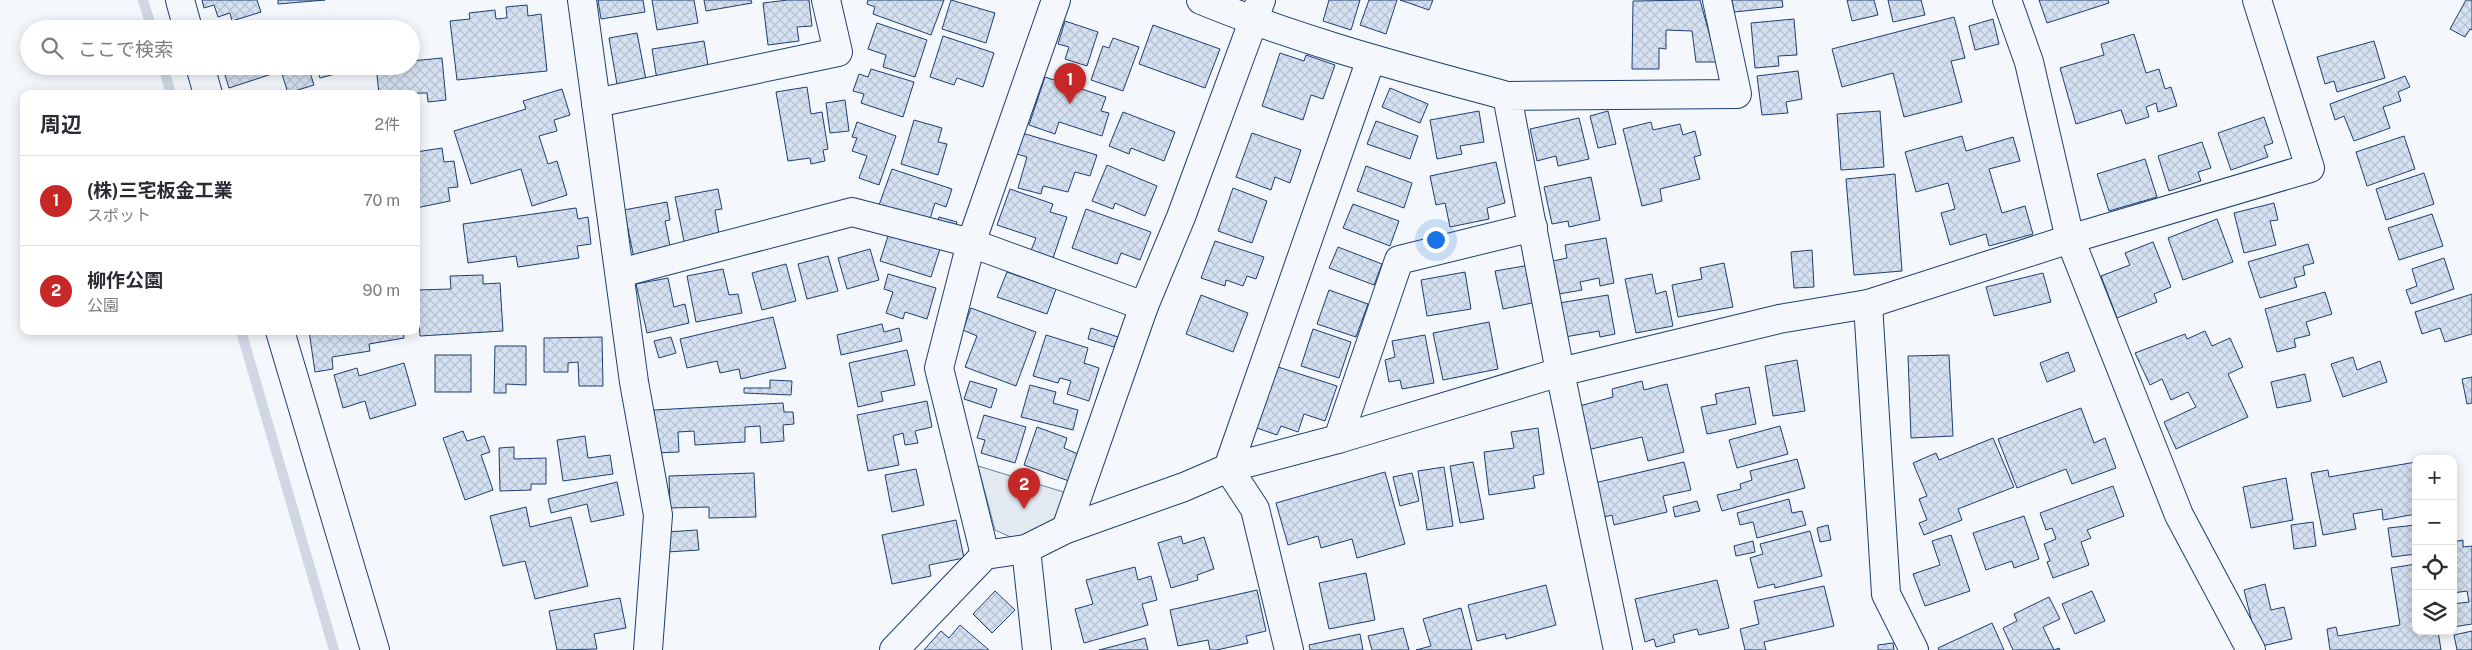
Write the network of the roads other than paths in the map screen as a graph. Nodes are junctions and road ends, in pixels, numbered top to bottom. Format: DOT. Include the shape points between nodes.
graph roads {
  1 [pos="180,0"];
  2 [pos="582,0"];
  3 [pos="826,0"];
  4 [pos="1056,0"];
  5 [pos="1201,0"];
  6 [pos="1717,0"];
  7 [pos="2008,0"];
  8 [pos="2257,0"];
  9 [pos="1257,11"];
  10 [pos="186,20"];
  11 [pos="1371,59"];
  12 [pos="203,75"];
  13 [pos="207,90"];
  14 [pos="1507,96"];
  15 [pos="596,103"];
  16 [pos="1533,227"];
  17 [pos="2070,239"];
  18 [pos="971,243"];
  19 [pos="620,273"];
  20 [pos="1868,304"];
  21 [pos="1144,306"];
  22 [pos="281,335"];
  23 [pos="1560,372"];
  24 [pos="1338,439"];
  25 [pos="1228,468"];
  26 [pos="1066,529"];
  27 [pos="1026,549"];
  28 [pos="985,555"];
  29 [pos="375,650"];
  30 [pos="648,650"];
  31 [pos="894,650"];
  32 [pos="1037,650"];
  33 [pos="1289,650"];
  34 [pos="1618,650"];
  35 [pos="1914,650"];
  36 [pos="2251,650"];
  1 -- 10 [label="street"];
  2 -- 15 [label="street"];
  3 -- 15 [label="street" via="838,52"];
  4 -- 18 [label="street"];
  5 -- 9 [label="street"];
  6 -- 14 [label="street" via="1737,94"];
  7 -- 17 [label="street" via="2029,62"];
  8 -- 17 [label="street" via="2310,168"];
  9 -- 11 [label="street"];
  9 -- 21 [label="street" via="1181,217"];
  11 -- 14 [label="street"];
  11 -- 25 [label="street"];
  12 -- 13 [label="street"];
  14 -- 16 [label="street"];
  15 -- 19 [label="street"];
  16 -- 23 [label="street"];
  16 -- 24 [label="street" via="1399,260"];
  17 -- 20 [label="street"];
  17 -- 36 [label="street" via="2179,516"];
  18 -- 19 [label="street" via="852,212"];
  18 -- 21 [label="street"];
  18 -- 28 [label="street" via="939,368"];
  19 -- 30 [label="street" via="634,382 658,516"];
  20 -- 23 [label="street" via="1780,319"];
  20 -- 35 [label="street" via="1886,594"];
  21 -- 26 [label="street"];
  22 -- 29 [label="street"];
  23 -- 24 [label="street"];
  23 -- 34 [label="street"];
  24 -- 25 [label="street"];
  25 -- 26 [label="street"];
  25 -- 33 [label="street" via="1255,509"];
  26 -- 27 [label="street"];
  27 -- 28 [label="street"];
  27 -- 32 [label="street"];
  28 -- 31 [label="street"];
}
